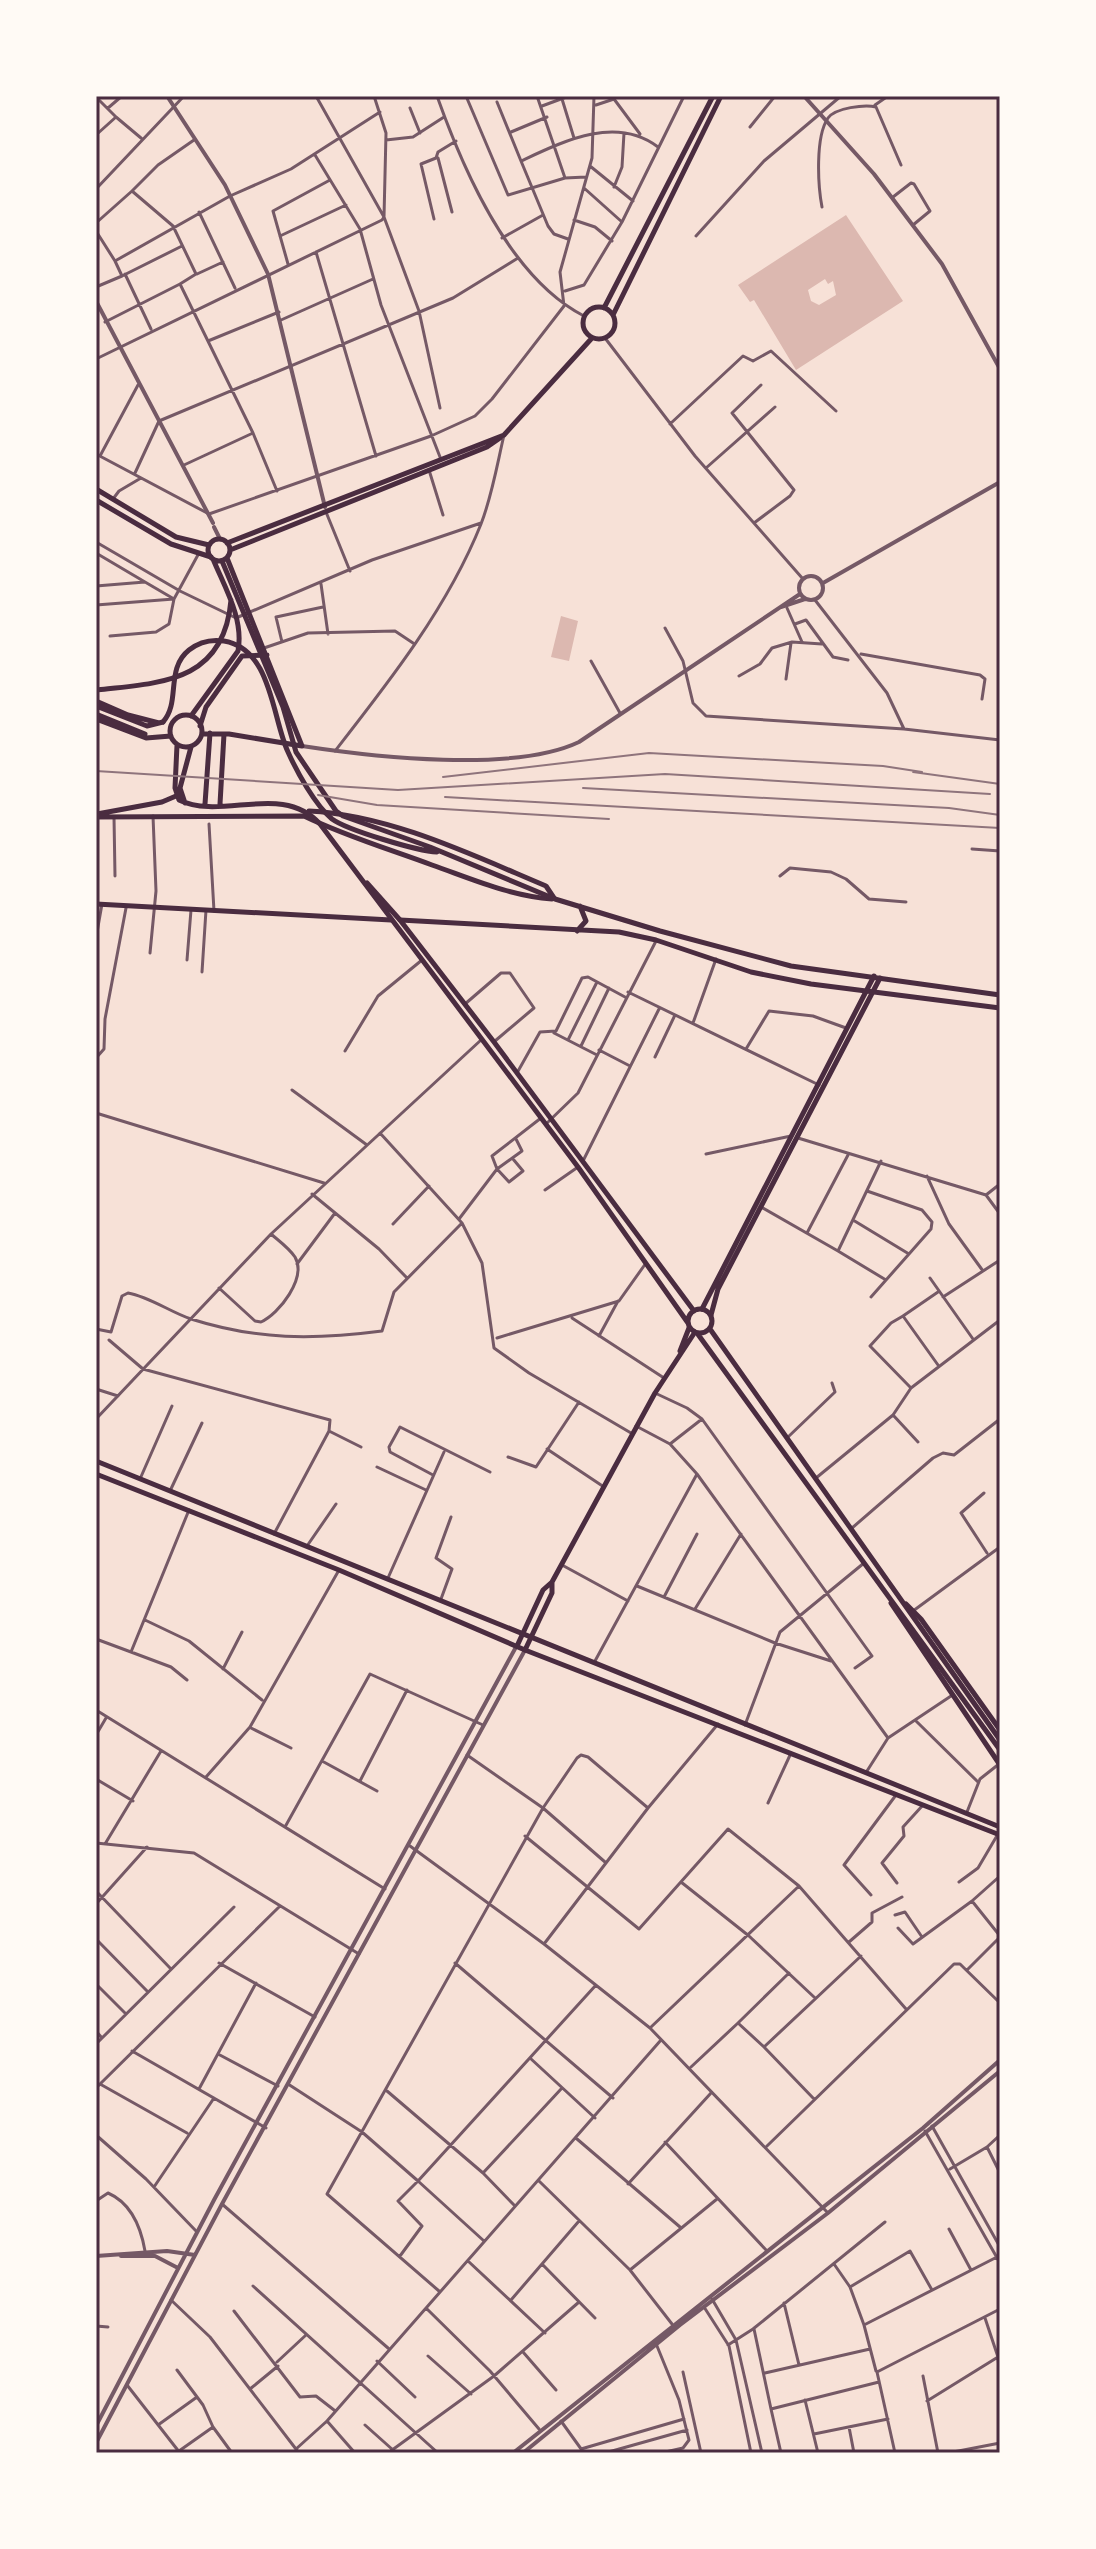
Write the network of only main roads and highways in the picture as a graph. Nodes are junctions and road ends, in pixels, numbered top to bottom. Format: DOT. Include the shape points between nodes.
graph roads {
  1 [pos="713,96"];
  2 [pos="721,96"];
  3 [pos="604,308"];
  4 [pos="613,315"];
  5 [pos="592,338"];
  6 [pos="504,435"];
  7 [pos="96,489"];
  8 [pos="96,500"];
  9 [pos="227,543"];
  10 [pos="209,545"];
  11 [pos="230,550"];
  12 [pos="212,558"];
  13 [pos="225,559"];
  14 [pos="234,600"];
  15 [pos="233,616"];
  16 [pos="265,652"];
  17 [pos="96,690"];
  18 [pos="96,703"];
  19 [pos="96,716"];
  20 [pos="191,716"];
  21 [pos="163,722"];
  22 [pos="200,726"];
  23 [pos="210,733"];
  24 [pos="202,734"];
  25 [pos="224,734"];
  26 [pos="171,736"];
  27 [pos="157,739"];
  28 [pos="177,745"];
  29 [pos="191,747"];
  30 [pos="179,768"];
  31 [pos="177,788"];
  32 [pos="176,796"];
  33 [pos="185,803"];
  34 [pos="205,804"];
  35 [pos="220,804"];
  36 [pos="309,811"];
  37 [pos="96,816"];
  38 [pos="320,824"];
  39 [pos="438,852"];
  40 [pos="365,882"];
  41 [pos="555,899"];
  42 [pos="99,904"];
  43 [pos="579,905"];
  44 [pos="391,920"];
  45 [pos="400,920"];
  46 [pos="622,920"];
  47 [pos="576,932"];
  48 [pos="619,932"];
  49 [pos="877,976"];
  50 [pos="872,991"];
  51 [pos="1000,995"];
  52 [pos="1000,1008"];
  53 [pos="549,1122"];
  54 [pos="793,1137"];
  55 [pos="580,1165"];
  56 [pos="759,1206"];
  57 [pos="702,1309"];
  58 [pos="694,1311"];
  59 [pos="711,1315"];
  60 [pos="692,1329"];
  61 [pos="710,1329"];
  62 [pos="96,1461"];
  63 [pos="96,1474"];
  64 [pos="878,1578"];
  65 [pos="552,1582"];
  66 [pos="908,1612"];
  67 [pos="522,1635"];
  68 [pos="531,1639"];
  69 [pos="517,1646"];
  70 [pos="525,1650"];
  71 [pos="1000,1730"];
  72 [pos="1000,1740"];
  73 [pos="1000,1750"];
  74 [pos="1000,1765"];
  75 [pos="1000,1827"];
  76 [pos="999,1835"];
  1 -- 3 [label="main road"];
  2 -- 4 [label="main road"];
  3 -- 4 [label="main road"];
  3 -- 5 [label="main road" via="584,316 584,329"];
  4 -- 5 [label="main road" via="615,326 605,338"];
  5 -- 6 [label="main road"];
  6 -- 9 [label="main road"];
  6 -- 11 [label="main road" via="487,447"];
  7 -- 10 [label="main road" via="176,537"];
  8 -- 12 [label="main road" via="171,544"];
  9 -- 10 [label="main road" via="220,539"];
  9 -- 11 [label="main road"];
  10 -- 12 [label="main road"];
  11 -- 13 [label="main road"];
  12 -- 13 [label="main road"];
  12 -- 14 [label="main road"];
  13 -- 14 [label="main road"];
  13 -- 16 [label="main road"];
  14 -- 15 [label="main road"];
  14 -- 39 [label="main road" via="283,707 296,752 336,811"];
  15 -- 17 [label="main road" via="201,666 149,685"];
  15 -- 20 [label="main road" via="240,632 238,651"];
  16 -- 22 [label="main road" via="242,656"];
  16 -- 25 [label="main road" via="302,746"];
  18 -- 21 [label="main road"];
  18 -- 21 [label="main road" via="142,725"];
  19 -- 27 [label="main road"];
  19 -- 27 [label="main road" via="134,735"];
  20 -- 22 [label="main road"];
  20 -- 26 [label="main road" via="175,719"];
  21 -- 39 [label="main road" via="170,711 174,673 187,652 212,640 239,646 260,672 289,755 333,819"];
  22 -- 24 [label="main road"];
  23 -- 24 [label="main road"];
  23 -- 25 [label="main road"];
  23 -- 34 [label="main road"];
  24 -- 29 [label="main road"];
  25 -- 35 [label="main road"];
  26 -- 27 [label="main road"];
  26 -- 28 [label="main road"];
  28 -- 29 [label="main road"];
  28 -- 30 [label="main road"];
  29 -- 30 [label="main road"];
  30 -- 31 [label="main road"];
  31 -- 32 [label="main road"];
  31 -- 33 [label="main road"];
  32 -- 33 [label="main road"];
  32 -- 37 [label="main road"];
  33 -- 34 [label="main road"];
  34 -- 35 [label="main road"];
  35 -- 36 [label="main road" via="284,804"];
  36 -- 38 [label="main road"];
  36 -- 41 [label="main road" via="352,815 417,836 546,886"];
  37 -- 38 [label="main road" via="289,814"];
  38 -- 40 [label="main road"];
  38 -- 41 [label="main road" via="521,896"];
  39 -- 41 [label="main road"];
  40 -- 44 [label="main road"];
  40 -- 45 [label="main road"];
  41 -- 43 [label="main road"];
  42 -- 44 [label="main road"];
  43 -- 46 [label="main road"];
  43 -- 47 [label="main road" via="586,921"];
  44 -- 45 [label="main road"];
  44 -- 53 [label="main road"];
  45 -- 47 [label="main road"];
  45 -- 53 [label="main road"];
  46 -- 48 [label="main road"];
  46 -- 49 [label="main road" via="791,966"];
  47 -- 48 [label="main road"];
  48 -- 50 [label="main road" via="796,981"];
  49 -- 50 [label="main road"];
  49 -- 51 [label="main road"];
  50 -- 52 [label="main road"];
  50 -- 54 [label="main road"];
  50 -- 54 [label="main road"];
  53 -- 55 [label="main road"];
  54 -- 56 [label="main road"];
  55 -- 58 [label="main road"];
  55 -- 60 [label="main road"];
  56 -- 57 [label="main road"];
  56 -- 59 [label="main road" via="718,1289"];
  57 -- 58 [label="main road"];
  57 -- 59 [label="main road"];
  58 -- 60 [label="main road"];
  59 -- 61 [label="main road"];
  60 -- 61 [label="main road"];
  60 -- 64 [label="main road"];
  60 -- 65 [label="main road"];
  61 -- 66 [label="main road"];
  62 -- 67 [label="main road"];
  63 -- 69 [label="main road"];
  64 -- 66 [label="main road"];
  64 -- 74 [label="main road" via="902,1623"];
  65 -- 67 [label="main road"];
  65 -- 68 [label="main road"];
  66 -- 71 [label="main road"];
  66 -- 72 [label="main road"];
  66 -- 73 [label="main road"];
  67 -- 68 [label="main road"];
  67 -- 69 [label="main road"];
  68 -- 70 [label="main road"];
  68 -- 75 [label="main road"];
  69 -- 70 [label="main road"];
  70 -- 76 [label="main road"];
}
